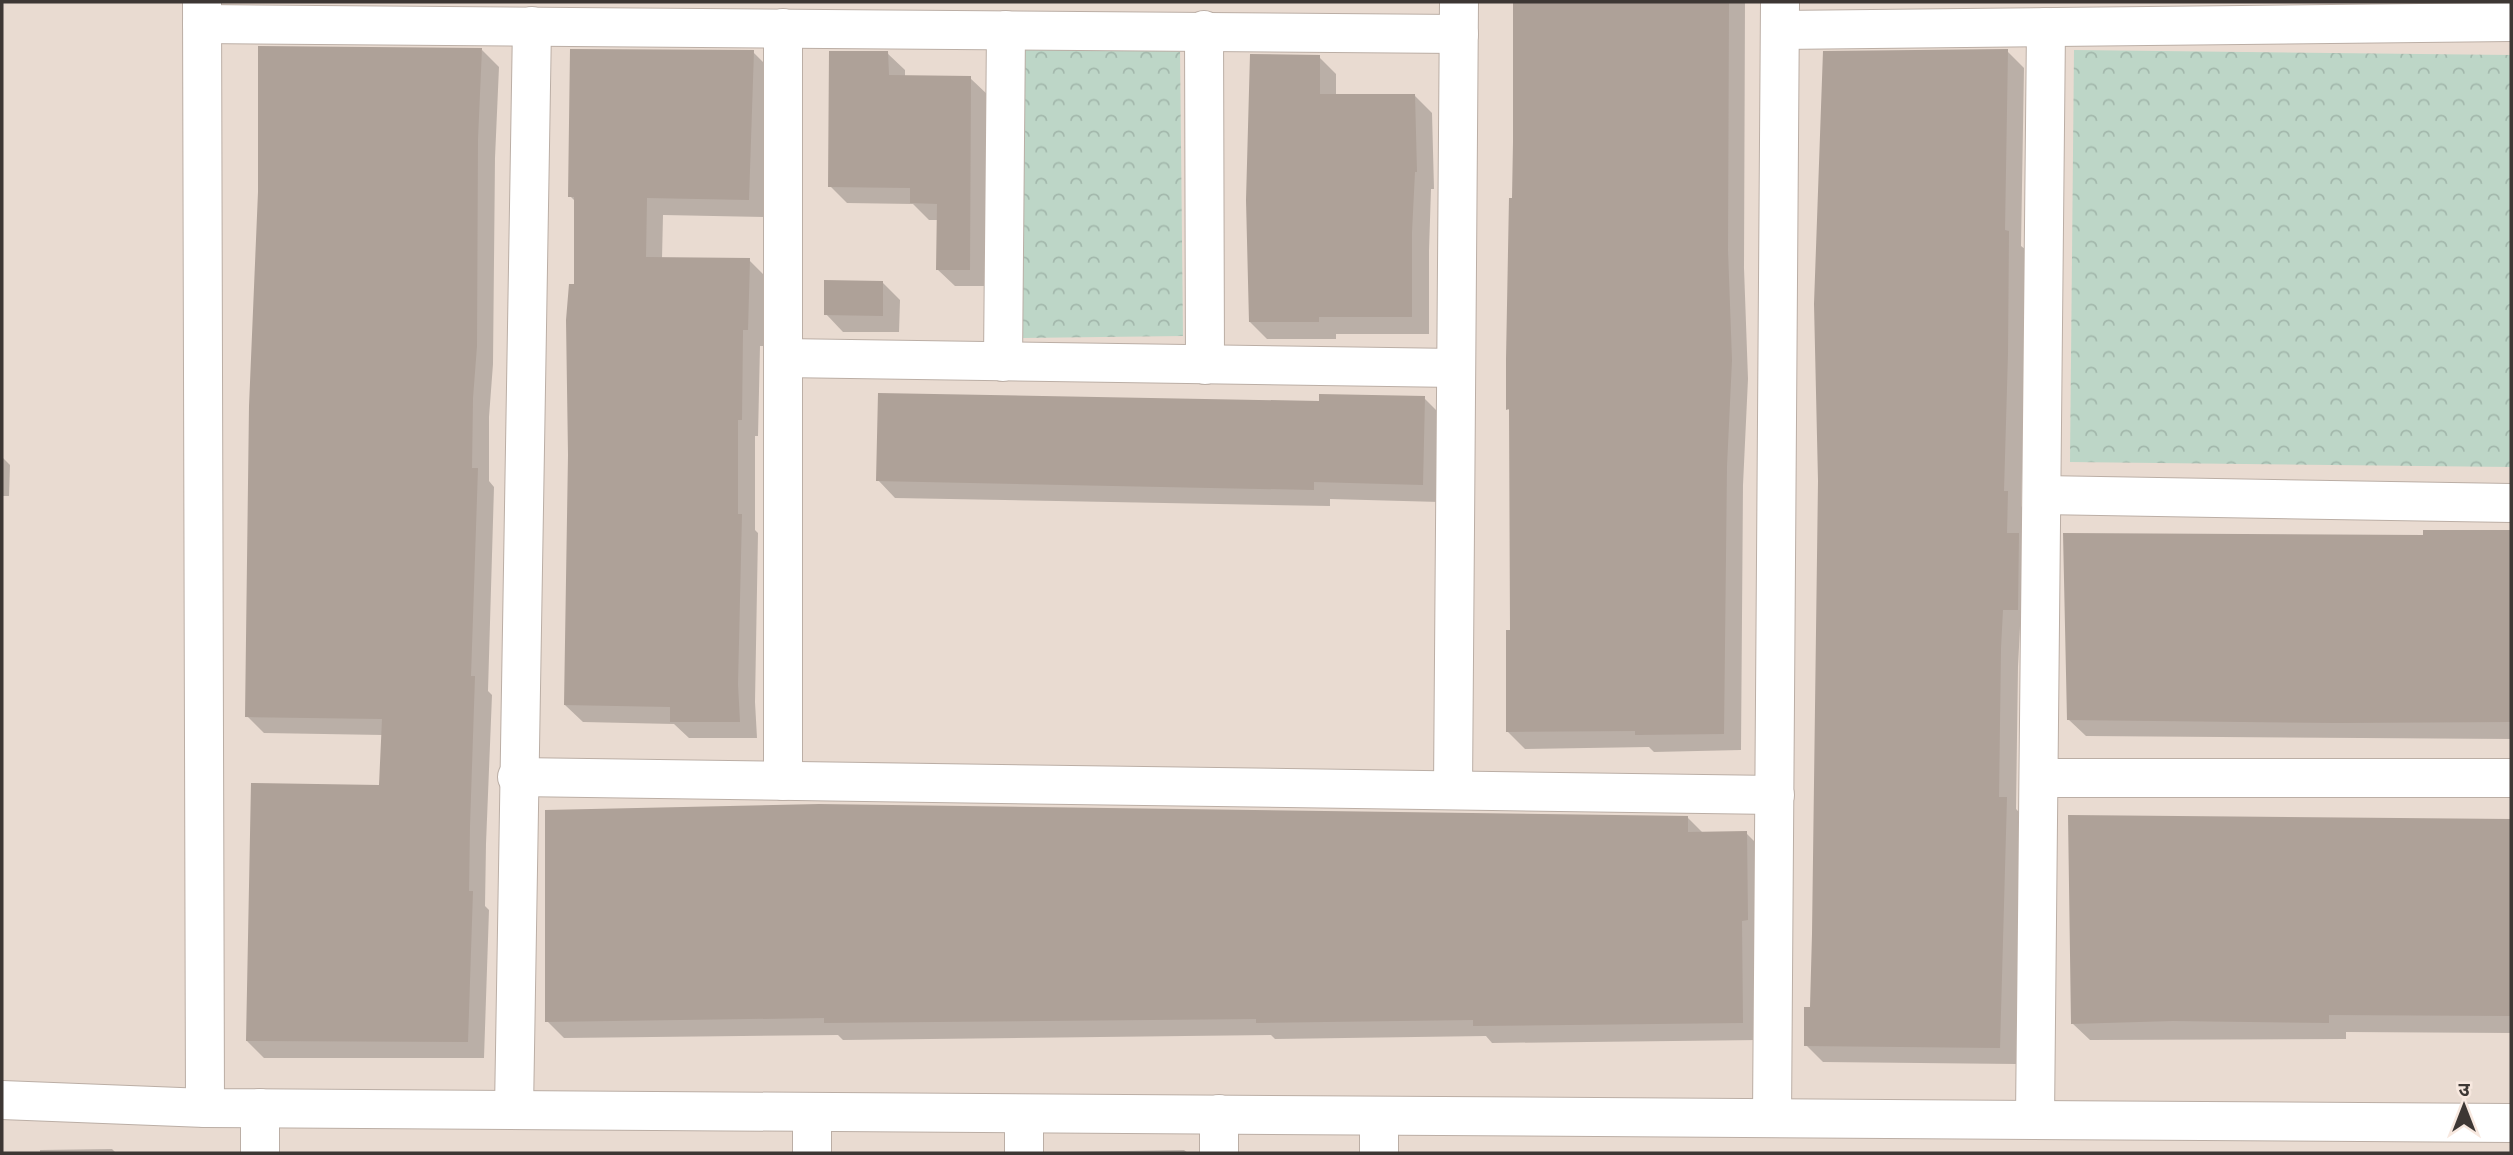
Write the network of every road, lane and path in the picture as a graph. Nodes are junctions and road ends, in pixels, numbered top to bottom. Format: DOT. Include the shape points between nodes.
graph roads {
  1 [pos="202,13"];
  2 [pos="1780,16"];
  3 [pos="1459,18"];
  4 [pos="2511,22"];
  5 [pos="532,26"];
  6 [pos="2046,27"];
  7 [pos="783,28"];
  8 [pos="1006,30"];
  9 [pos="1204,30"];
  10 [pos="783,358"];
  11 [pos="1003,362"];
  12 [pos="1205,365"];
  13 [pos="1456,368"];
  14 [pos="2042,495"];
  15 [pos="2511,503"];
  16 [pos="517,777"];
  17 [pos="2039,778"];
  18 [pos="2511,778"];
  19 [pos="783,781"];
  20 [pos="1453,790"];
  21 [pos="1775,794"];
  22 [pos="2,1100"];
  23 [pos="205,1108"];
  24 [pos="260,1108"];
  25 [pos="514,1110"];
  26 [pos="812,1112"];
  27 [pos="1024,1114"];
  28 [pos="1219,1114"];
  29 [pos="1380,1116"];
  30 [pos="1772,1118"];
  31 [pos="2035,1119"];
  32 [pos="2511,1122"];
  33 [pos="2106,1137"];
  34 [pos="260,1153"];
  35 [pos="812,1153"];
  36 [pos="1024,1153"];
  37 [pos="1219,1153"];
  38 [pos="1379,1153"];
  1 -- 5 [label="street"];
  1 -- 23 [label="street"];
  2 -- 6 [label="street"];
  2 -- 21 [label="street"];
  3 -- 9 [label="street"];
  3 -- 13 [label="street"];
  4 -- 6 [label="street"];
  5 -- 7 [label="street"];
  5 -- 16 [label="street"];
  6 -- 14 [label="street"];
  7 -- 8 [label="street"];
  7 -- 10 [label="street"];
  8 -- 9 [label="street"];
  8 -- 11 [label="street"];
  9 -- 12 [label="street"];
  10 -- 11 [label="street"];
  10 -- 19 [label="street"];
  11 -- 12 [label="street"];
  12 -- 13 [label="street"];
  13 -- 20 [label="street"];
  14 -- 15 [label="street"];
  14 -- 17 [label="street"];
  16 -- 19 [label="street"];
  16 -- 25 [label="street"];
  17 -- 18 [label="street"];
  17 -- 31 [label="street"];
  19 -- 20 [label="street"];
  20 -- 21 [label="street"];
  21 -- 30 [label="street"];
  22 -- 23 [label="street"];
  23 -- 24 [label="street"];
  24 -- 25 [label="street"];
  24 -- 34 [label="street"];
  25 -- 26 [label="street"];
  26 -- 27 [label="street"];
  26 -- 35 [label="street"];
  27 -- 28 [label="street"];
  27 -- 36 [label="street"];
  28 -- 29 [label="street"];
  28 -- 37 [label="street"];
  29 -- 30 [label="street"];
  29 -- 38 [label="street"];
  30 -- 31 [label="street"];
  31 -- 33 [label="street"];
  32 -- 33 [label="street"];
}
